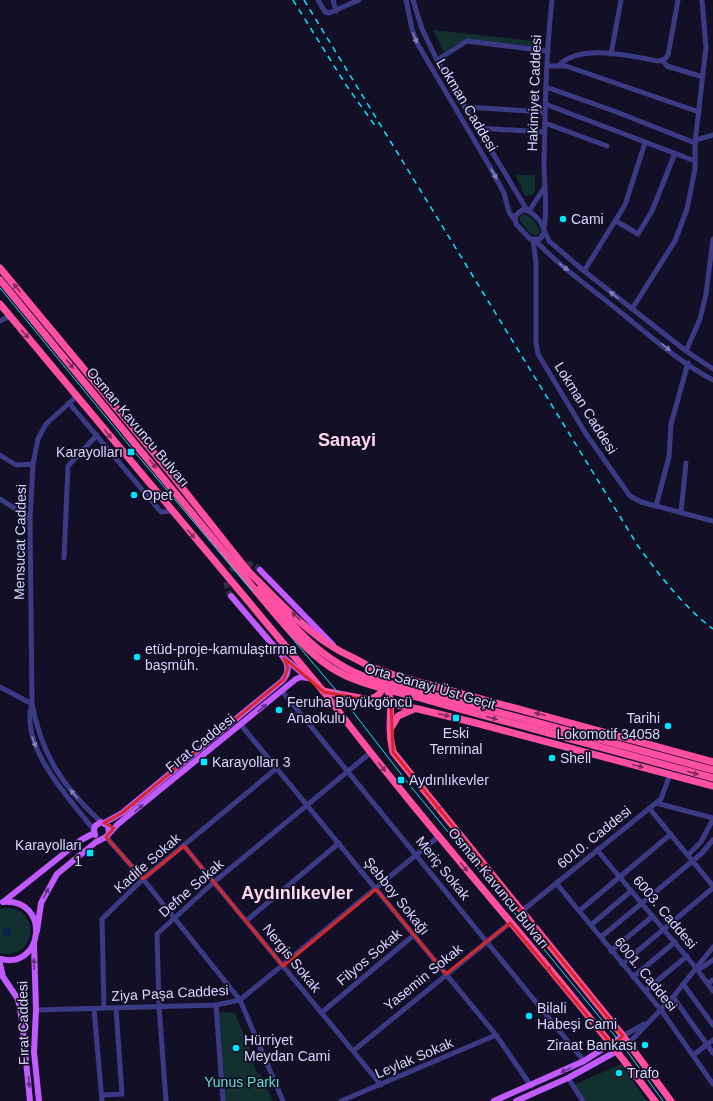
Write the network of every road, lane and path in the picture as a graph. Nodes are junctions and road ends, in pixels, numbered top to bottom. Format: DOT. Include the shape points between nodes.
graph roads {
  1 [pos="318,0"];
  2 [pos="333,0"];
  3 [pos="359,0"];
  4 [pos="406,0"];
  5 [pos="413,0"];
  6 [pos="552,0"];
  7 [pos="621,0"];
  8 [pos="678,0"];
  9 [pos="702,0"];
  10 [pos="336,11"];
  11 [pos="547,51"];
  12 [pos="611,54"];
  13 [pos="437,60"];
  14 [pos="662,60"];
  15 [pos="547,66"];
  16 [pos="558,66"];
  17 [pos="703,77"];
  18 [pos="546,88"];
  19 [pos="545,104"];
  20 [pos="465,107"];
  21 [pos="545,112"];
  22 [pos="699,112"];
  23 [pos="545,123"];
  24 [pos="478,128"];
  25 [pos="545,132"];
  26 [pos="713,135"];
  27 [pos="696,142"];
  28 [pos="645,143"];
  29 [pos="607,146"];
  30 [pos="675,153"];
  31 [pos="695,161"];
  32 [pos="544,188"];
  33 [pos="528,210"];
  34 [pos="514,219"];
  35 [pos="616,220"];
  36 [pos="544,229"];
  37 [pos="713,239"];
  38 [pos="534,240"];
  39 [pos="0,268"];
  40 [pos="584,271"];
  41 [pos="0,280"];
  42 [pos="0,304"];
  43 [pos="632,309"];
  44 [pos="10,316"];
  45 [pos="0,321"];
  46 [pos="686,351"];
  47 [pos="688,364"];
  48 [pos="713,369"];
  49 [pos="713,380"];
  50 [pos="77,396"];
  51 [pos="69,403"];
  52 [pos="97,435"];
  53 [pos="0,455"];
  54 [pos="686,463"];
  55 [pos="33,464"];
  56 [pos="0,499"];
  57 [pos="656,506"];
  58 [pos="172,511"];
  59 [pos="681,512"];
  60 [pos="30,518"];
  61 [pos="713,521"];
  62 [pos="64,558"];
  63 [pos="245,568"];
  64 [pos="260,570"];
  65 [pos="258,589"];
  66 [pos="231,596"];
  67 [pos="337,650"];
  68 [pos="284,658"];
  69 [pos="368,666"];
  70 [pos="308,678"];
  71 [pos="383,680"];
  72 [pos="411,680"];
  73 [pos="0,687"];
  74 [pos="282,690"];
  75 [pos="324,692"];
  76 [pos="365,699"];
  77 [pos="32,704"];
  78 [pos="391,704"];
  79 [pos="405,707"];
  80 [pos="418,709"];
  81 [pos="241,725"];
  82 [pos="535,726"];
  83 [pos="390,730"];
  84 [pos="612,734"];
  85 [pos="583,735"];
  86 [pos="578,742"];
  87 [pos="370,753"];
  88 [pos="620,762"];
  89 [pos="713,762"];
  90 [pos="277,768"];
  91 [pos="713,770"];
  92 [pos="348,771"];
  93 [pos="670,774"];
  94 [pos="713,778"];
  95 [pos="713,786"];
  96 [pos="656,803"];
  97 [pos="307,805"];
  98 [pos="650,808"];
  99 [pos="713,818"];
  100 [pos="103,823"];
  101 [pos="94,832"];
  102 [pos="670,834"];
  103 [pos="106,836"];
  104 [pos="439,836"];
  105 [pos="713,840"];
  106 [pos="338,843"];
  107 [pos="184,846"];
  108 [pos="597,850"];
  109 [pos="417,855"];
  110 [pos="688,855"];
  111 [pos="692,860"];
  112 [pos="620,877"];
  113 [pos="143,879"];
  114 [pos="214,882"];
  115 [pos="556,883"];
  116 [pos="713,887"];
  117 [pos="376,888"];
  118 [pos="632,891"];
  119 [pos="1,902"];
  120 [pos="642,903"];
  121 [pos="522,911"];
  122 [pos="579,911"];
  123 [pos="653,916"];
  124 [pos="174,918"];
  125 [pos="246,921"];
  126 [pos="510,923"];
  127 [pos="591,925"];
  128 [pos="664,929"];
  129 [pos="37,931"];
  130 [pos="414,935"];
  131 [pos="601,938"];
  132 [pos="487,941"];
  133 [pos="675,942"];
  134 [pos="34,944"];
  135 [pos="713,947"];
  136 [pos="611,951"];
  137 [pos="686,956"];
  138 [pos="0,959"];
  139 [pos="713,960"];
  140 [pos="0,964"];
  141 [pos="622,964"];
  142 [pos="283,966"];
  143 [pos="697,969"];
  144 [pos="446,974"];
  145 [pos="633,977"];
  146 [pos="713,980"];
  147 [pos="683,984"];
  148 [pos="708,984"];
  149 [pos="645,991"];
  150 [pos="713,991"];
  151 [pos="673,997"];
  152 [pos="240,1000"];
  153 [pos="216,1005"];
  154 [pos="159,1006"];
  155 [pos="104,1008"];
  156 [pos="116,1008"];
  157 [pos="94,1009"];
  158 [pos="36,1010"];
  159 [pos="661,1010"];
  160 [pos="321,1013"];
  161 [pos="648,1022"];
  162 [pos="713,1025"];
  163 [pos="496,1035"];
  164 [pos="623,1036"];
  165 [pos="713,1040"];
  166 [pos="629,1043"];
  167 [pos="707,1044"];
  168 [pos="612,1045"];
  169 [pos="353,1051"];
  170 [pos="617,1051"];
  171 [pos="713,1053"];
  172 [pos="692,1055"];
  173 [pos="584,1061"];
  174 [pos="568,1078"];
  175 [pos="713,1084"];
  176 [pos="381,1085"];
  177 [pos="530,1086"];
  178 [pos="102,1098"];
  179 [pos="30,1101"];
  180 [pos="39,1101"];
  181 [pos="166,1101"];
  182 [pos="223,1101"];
  183 [pos="284,1101"];
  184 [pos="341,1101"];
  185 [pos="494,1101"];
  186 [pos="516,1101"];
  187 [pos="583,1101"];
  188 [pos="655,1101"];
  189 [pos="671,1101"];
  1 -- 10 [label="street" via="325,12"];
  2 -- 10 [label="street"];
  3 -- 10 [label="street"];
  4 -- 34 [label="street, Lokman Caddesi, one-way" via="417,43 490,167"];
  5 -- 13 [label="street, Lokman Caddesi" via="422,29"];
  6 -- 11 [label="street, Hakimiyet Caddesi"];
  7 -- 12 [label="street"];
  8 -- 14 [label="street" via="668,55"];
  9 -- 17 [label="street" via="706,47"];
  11 -- 13 [label="street" via="467,42"];
  11 -- 15 [label="street, Hakimiyet Caddesi"];
  12 -- 14 [label="street"];
  12 -- 16 [label="street" via="579,54"];
  13 -- 20 [label="street, Lokman Caddesi"];
  14 -- 17 [label="street" via="666,66"];
  15 -- 16 [label="street"];
  15 -- 18 [label="street, Hakimiyet Caddesi"];
  16 -- 22 [label="street" via="566,66"];
  17 -- 22 [label="street"];
  18 -- 19 [label="street, Hakimiyet Caddesi"];
  18 -- 27 [label="street"];
  19 -- 21 [label="street, Hakimiyet Caddesi"];
  19 -- 28 [label="street"];
  20 -- 21 [label="street"];
  20 -- 24 [label="street, Lokman Caddesi"];
  21 -- 23 [label="street, Hakimiyet Caddesi"];
  22 -- 27 [label="street"];
  23 -- 25 [label="street, Hakimiyet Caddesi"];
  23 -- 29 [label="street"];
  24 -- 25 [label="street"];
  24 -- 33 [label="street, Lokman Caddesi"];
  25 -- 32 [label="street, Hakimiyet Caddesi"];
  26 -- 27 [label="street"];
  27 -- 31 [label="street"];
  28 -- 30 [label="street"];
  28 -- 35 [label="street" via="625,205"];
  30 -- 31 [label="street"];
  30 -- 35 [label="street" via="652,211 638,234"];
  31 -- 43 [label="street" via="682,226"];
  32 -- 33 [label="street"];
  32 -- 36 [label="street, Hakimiyet Caddesi"];
  33 -- 34 [label="street" via="517,212"];
  33 -- 36 [label="street, Lokman Caddesi"];
  34 -- 38 [label="street, Lokman Caddesi"];
  35 -- 40 [label="street"];
  36 -- 38 [label="street" via="542,237"];
  36 -- 40 [label="street" via="549,241"];
  37 -- 46 [label="street" via="700,319"];
  38 -- 47 [label="street, one-way" via="549,255"];
  38 -- 57 [label="street, Lokman Caddesi" via="538,354 586,434 625,491 637,500"];
  63 -- 39 [label="highway, Osman Kavuncu Bulvarı, one-way" via="168,470"];
  43 -- 40 [label="street, one-way"];
  41 -- 65 [label="highway, Osman Kavuncu Bulvarı, one-way"];
  42 -- 44 [label="highway"];
  43 -- 46 [label="street"];
  44 -- 45 [label="street"];
  44 -- 50 [label="highway, one-way"];
  46 -- 48 [label="street"];
  47 -- 49 [label="street"];
  47 -- 57 [label="street" via="671,424 668,457"];
  50 -- 51 [label="street, Mensucat Caddesi"];
  50 -- 58 [label="highway, one-way"];
  51 -- 52 [label="street"];
  51 -- 55 [label="street, Mensucat Caddesi" via="46,424 38,439"];
  52 -- 58 [label="street" via="161,512"];
  52 -- 62 [label="street" via="68,466"];
  53 -- 55 [label="street" via="16,465"];
  54 -- 59 [label="street"];
  55 -- 60 [label="street, Mensucat Caddesi"];
  56 -- 60 [label="street"];
  57 -- 59 [label="street, Lokman Caddesi"];
  58 -- 75 [label="highway, one-way"];
  59 -- 61 [label="street, Lokman Caddesi"];
  60 -- 77 [label="street, Mensucat Caddesi"];
  63 -- 65 [label="highway"];
  67 -- 63 [label="highway, one-way" via="309,628"];
  64 -- 67 [label="main road"];
  65 -- 82 [label="highway, Orta Sanayi Üst Geçit, bridge" via="273,612 317,657 347,676 381,689"];
  66 -- 68 [label="main road"];
  67 -- 69 [label="highway"];
  68 -- 70 [label="main road"];
  68 -- 100 [label="main road, Fırat Caddesi" via="288,671 282,681 122,813"];
  69 -- 71 [label="highway"];
  69 -- 72 [label="highway"];
  70 -- 74 [label="main road, Fırat Caddesi" via="296,679"];
  70 -- 75 [label="highway"];
  71 -- 76 [label="highway" via="380,693 375,698"];
  71 -- 78 [label="highway"];
  72 -- 79 [label="highway" via="404,681 395,688 395,699"];
  84 -- 72 [label="highway, one-way"];
  73 -- 77 [label="street"];
  81 -- 74 [label="main road, Fırat Caddesi, one-way"];
  74 -- 92 [label="street, Meriç Sokak"];
  75 -- 76 [label="highway"];
  75 -- 87 [label="highway, Osman Kavuncu Bulvarı"];
  76 -- 78 [label="highway"];
  100 -- 77 [label="street, Mensucat Caddesi, one-way" via="62,780 44,748 37,730"];
  77 -- 101 [label="street, Mensucat Caddesi, one-way" via="29,716 31,733 37,749 56,782"];
  78 -- 79 [label="highway"];
  78 -- 83 [label="highway"];
  79 -- 80 [label="highway"];
  80 -- 83 [label="highway" via="402,714"];
  80 -- 88 [label="highway, one-way"];
  81 -- 90 [label="street, Şebboy Sokağı"];
  103 -- 81 [label="main road, Fırat Caddesi, one-way"];
  82 -- 85 [label="highway"];
  82 -- 86 [label="highway"];
  121 -- 83 [label="highway, Osman Kavuncu Bulvarı, one-way" via="393,752"];
  84 -- 85 [label="highway"];
  84 -- 89 [label="highway"];
  85 -- 91 [label="highway"];
  86 -- 88 [label="highway"];
  86 -- 94 [label="highway, one-way"];
  87 -- 92 [label="street, Defne Sokak"];
  87 -- 104 [label="highway, Osman Kavuncu Bulvarı, one-way"];
  88 -- 93 [label="highway, one-way"];
  90 -- 97 [label="street, Şebboy Sokağı"];
  90 -- 107 [label="street, Kadife Sokak"];
  92 -- 97 [label="street, Defne Sokak"];
  92 -- 109 [label="street, Meriç Sokak"];
  93 -- 95 [label="highway"];
  93 -- 96 [label="street, 6010. Caddesi" via="661,799"];
  96 -- 98 [label="street, 6010. Caddesi"];
  96 -- 99 [label="street"];
  97 -- 106 [label="street, Şebboy Sokağı"];
  97 -- 114 [label="street, Defne Sokak"];
  98 -- 102 [label="street"];
  98 -- 108 [label="street, 6010. Caddesi"];
  99 -- 110 [label="street" via="701,842"];
  100 -- 101 [label="main road" via="95,826"];
  100 -- 103 [label="main road" via="109,828"];
  101 -- 103 [label="main road" via="97,837"];
  101 -- 119 [label="main road"];
  102 -- 110 [label="street"];
  102 -- 112 [label="street"];
  103 -- 113 [label="street"];
  129 -- 103 [label="main road, Fırat Caddesi, one-way" via="41,903 57,874"];
  104 -- 109 [label="street, Ziya Paşa Caddesi"];
  104 -- 126 [label="highway, Osman Kavuncu Bulvarı, one-way"];
  105 -- 111 [label="street"];
  106 -- 117 [label="street, Şebboy Sokağı"];
  106 -- 125 [label="street"];
  107 -- 113 [label="street, Kadife Sokak"];
  107 -- 114 [label="street, Nergis Sokak"];
  108 -- 112 [label="street, 6003. Caddesi"];
  108 -- 115 [label="street, 6010. Caddesi"];
  109 -- 117 [label="street, Ziya Paşa Caddesi"];
  109 -- 132 [label="street, Meriç Sokak"];
  110 -- 111 [label="street"];
  111 -- 116 [label="street"];
  111 -- 120 [label="street"];
  112 -- 118 [label="street, 6003. Caddesi"];
  112 -- 122 [label="street"];
  113 -- 124 [label="street"];
  113 -- 155 [label="street, Kadife Sokak" via="102,919"];
  114 -- 124 [label="street, Defne Sokak"];
  114 -- 125 [label="street, Nergis Sokak"];
  115 -- 121 [label="street, 6010. Caddesi"];
  115 -- 122 [label="street, 6001. Caddesi"];
  116 -- 128 [label="street"];
  117 -- 130 [label="street, Şebboy Sokağı"];
  117 -- 142 [label="street, Ziya Paşa Caddesi"];
  118 -- 120 [label="street, 6003. Caddesi"];
  118 -- 127 [label="street"];
  119 -- 129 [label="main road" via="12,902 25,907 34,918"];
  120 -- 123 [label="street, 6003. Caddesi"];
  120 -- 131 [label="street"];
  121 -- 164 [label="highway, Osman Kavuncu Bulvarı"];
  122 -- 127 [label="street, 6001. Caddesi"];
  123 -- 128 [label="street, 6003. Caddesi"];
  123 -- 136 [label="street"];
  124 -- 152 [label="street"];
  124 -- 154 [label="street, Defne Sokak" via="158,934"];
  125 -- 142 [label="street, Nergis Sokak"];
  126 -- 132 [label="street, Yasemin Sokak"];
  126 -- 168 [label="highway, Osman Kavuncu Bulvarı, one-way"];
  127 -- 131 [label="street, 6001. Caddesi"];
  128 -- 133 [label="street, 6003. Caddesi"];
  128 -- 141 [label="street"];
  129 -- 134 [label="main road, Fırat Caddesi"];
  130 -- 144 [label="street, Şebboy Sokağı"];
  130 -- 160 [label="street, Filyos Sokak"];
  131 -- 136 [label="street, 6001. Caddesi"];
  132 -- 144 [label="street, Yasemin Sokak"];
  132 -- 173 [label="street, Meriç Sokak"];
  133 -- 137 [label="street, 6003. Caddesi"];
  133 -- 145 [label="street"];
  134 -- 138 [label="main road" via="21,957 12,960"];
  158 -- 134 [label="main road, Fırat Caddesi, one-way"];
  135 -- 143 [label="street"];
  136 -- 141 [label="street, 6001. Caddesi"];
  137 -- 143 [label="street, 6003. Caddesi"];
  137 -- 149 [label="street"];
  139 -- 143 [label="street"];
  140 -- 179 [label="main road, Fırat Caddesi, one-way" via="3,977 18,999"];
  141 -- 145 [label="street, 6001. Caddesi"];
  142 -- 152 [label="street, Ziya Paşa Caddesi"];
  142 -- 160 [label="street, Nergis Sokak"];
  143 -- 147 [label="street"];
  143 -- 148 [label="street, 6003. Caddesi"];
  144 -- 163 [label="street, Şebboy Sokağı"];
  144 -- 169 [label="street, Yasemin Sokak"];
  145 -- 149 [label="street, 6001. Caddesi"];
  146 -- 148 [label="street"];
  147 -- 151 [label="street"];
  147 -- 162 [label="street"];
  148 -- 150 [label="street, 6003. Caddesi"];
  149 -- 159 [label="street, 6001. Caddesi"];
  151 -- 159 [label="street"];
  151 -- 167 [label="street"];
  152 -- 153 [label="street, Ziya Paşa Caddesi"];
  152 -- 183 [label="street"];
  153 -- 154 [label="street, Ziya Paşa Caddesi"];
  153 -- 182 [label="street"];
  154 -- 156 [label="street, Ziya Paşa Caddesi"];
  154 -- 181 [label="street, Defne Sokak"];
  155 -- 156 [label="street, Ziya Paşa Caddesi"];
  155 -- 157 [label="street, Ziya Paşa Caddesi"];
  156 -- 178 [label="street" via="122,1094"];
  157 -- 158 [label="street, Ziya Paşa Caddesi"];
  157 -- 178 [label="street"];
  158 -- 180 [label="main road, Fırat Caddesi" via="34,1052"];
  159 -- 161 [label="street"];
  159 -- 172 [label="street, 6001. Caddesi"];
  160 -- 169 [label="street, Nergis Sokak"];
  161 -- 164 [label="street"];
  161 -- 166 [label="street"];
  163 -- 176 [label="street, Leylak Sokak"];
  163 -- 177 [label="street, Şebboy Sokağı"];
  164 -- 166 [label="highway, Osman Kavuncu Bulvarı"];
  164 -- 168 [label="main road"];
  165 -- 167 [label="street"];
  166 -- 170 [label="main road"];
  166 -- 189 [label="highway, Osman Kavuncu Bulvarı"];
  167 -- 171 [label="street"];
  167 -- 172 [label="street"];
  168 -- 170 [label="highway, Osman Kavuncu Bulvarı"];
  168 -- 173 [label="main road"];
  169 -- 176 [label="street, Nergis Sokak"];
  170 -- 174 [label="main road"];
  170 -- 188 [label="highway, Osman Kavuncu Bulvarı"];
  172 -- 175 [label="street, 6001. Caddesi"];
  173 -- 177 [label="main road, one-way"];
  174 -- 186 [label="main road"];
  174 -- 187 [label="street"];
  176 -- 184 [label="street, Leylak Sokak"];
  177 -- 185 [label="main road"];
}
